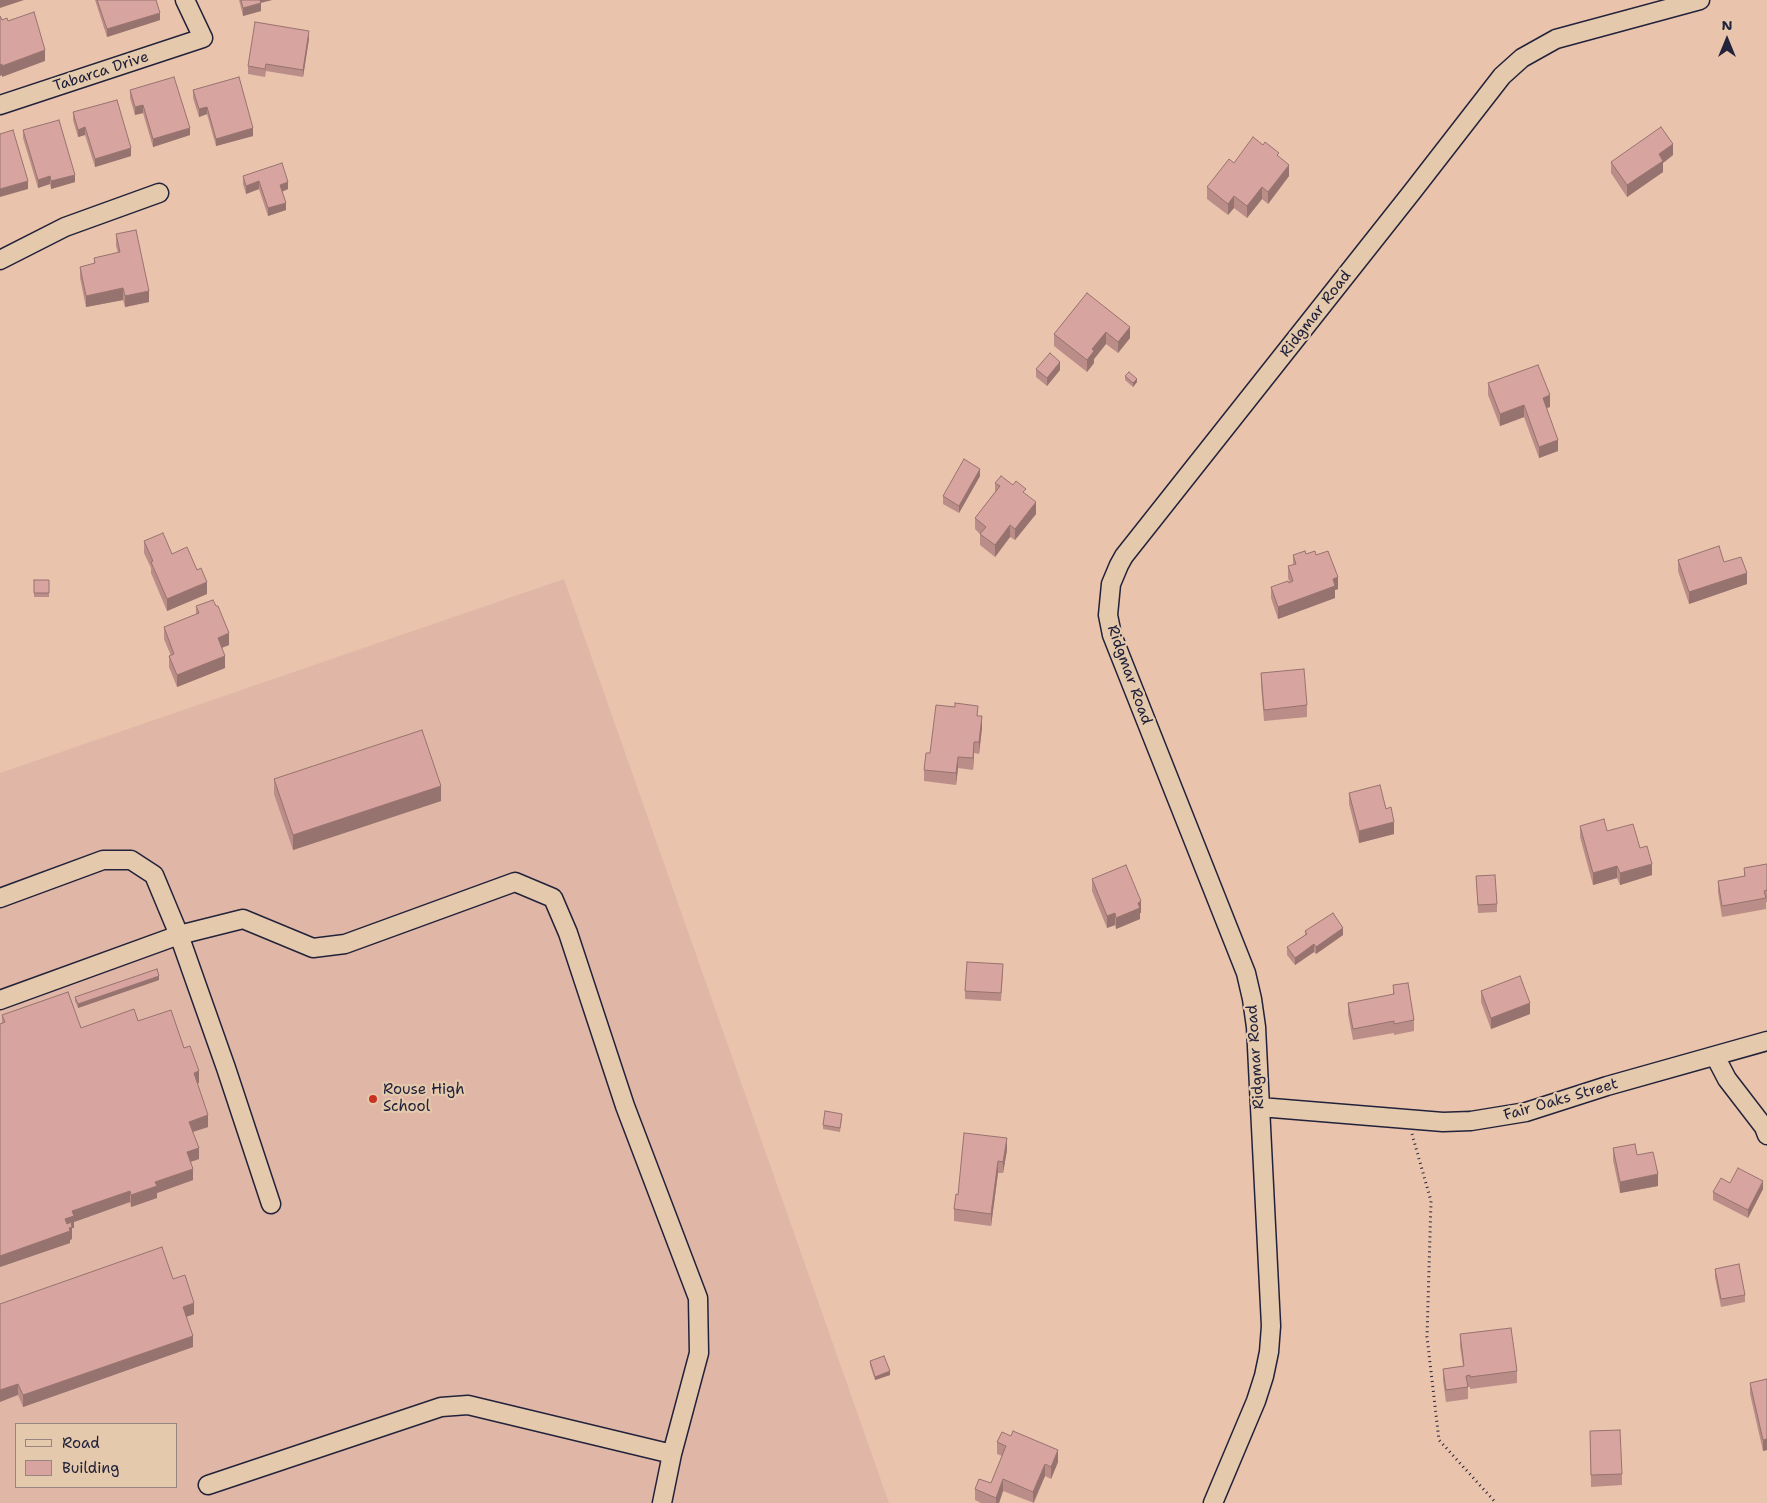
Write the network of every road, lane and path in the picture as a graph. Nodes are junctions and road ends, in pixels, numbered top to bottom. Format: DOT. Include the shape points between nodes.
graph roads {
  1 [pos="185,0"];
  2 [pos="1700,0"];
  3 [pos="0,105"];
  4 [pos="160,193"];
  5 [pos="0,260"];
  6 [pos="0,898"];
  7 [pos="178,935"];
  8 [pos="0,1000"];
  9 [pos="1767,1041"];
  10 [pos="1715,1056"];
  11 [pos="1260,1107"];
  12 [pos="1408,1119"];
  13 [pos="1767,1134"];
  14 [pos="270,1204"];
  15 [pos="672,1454"];
  16 [pos="208,1485"];
  17 [pos="662,1503"];
  18 [pos="1213,1503"];
  19 [pos="1496,1503"];
  1 -- 3 [label="street, Tabarca Drive" via="203,38"];
  2 -- 11 [label="street, Ridgmar Road" via="1556,39 1522,58 1502,76 1119,565 1109,594 1112,636 1246,973 1256,1027"];
  4 -- 5 [label="street" via="66,227"];
  6 -- 7 [label="street" via="103,860 131,860 154,875"];
  7 -- 8 [label="street"];
  7 -- 14 [label="street"];
  7 -- 15 [label="street" via="243,919 313,948 345,944 515,882 553,898 568,932 625,1106 698,1298 698,1353"];
  9 -- 10 [label="street, Fair Oaks Street"];
  10 -- 12 [label="street, Fair Oaks Street" via="1499,1118 1471,1122"];
  10 -- 13 [label="street" via="1727,1079"];
  11 -- 12 [label="street, Fair Oaks Street"];
  11 -- 18 [label="street, Ridgmar Road" via="1271,1326 1269,1352 1256,1401"];
  12 -- 19 [label="path" via="1431,1201 1427,1337 1439,1440"];
  15 -- 16 [label="street" via="468,1405 441,1407"];
  15 -- 17 [label="street"];
}
